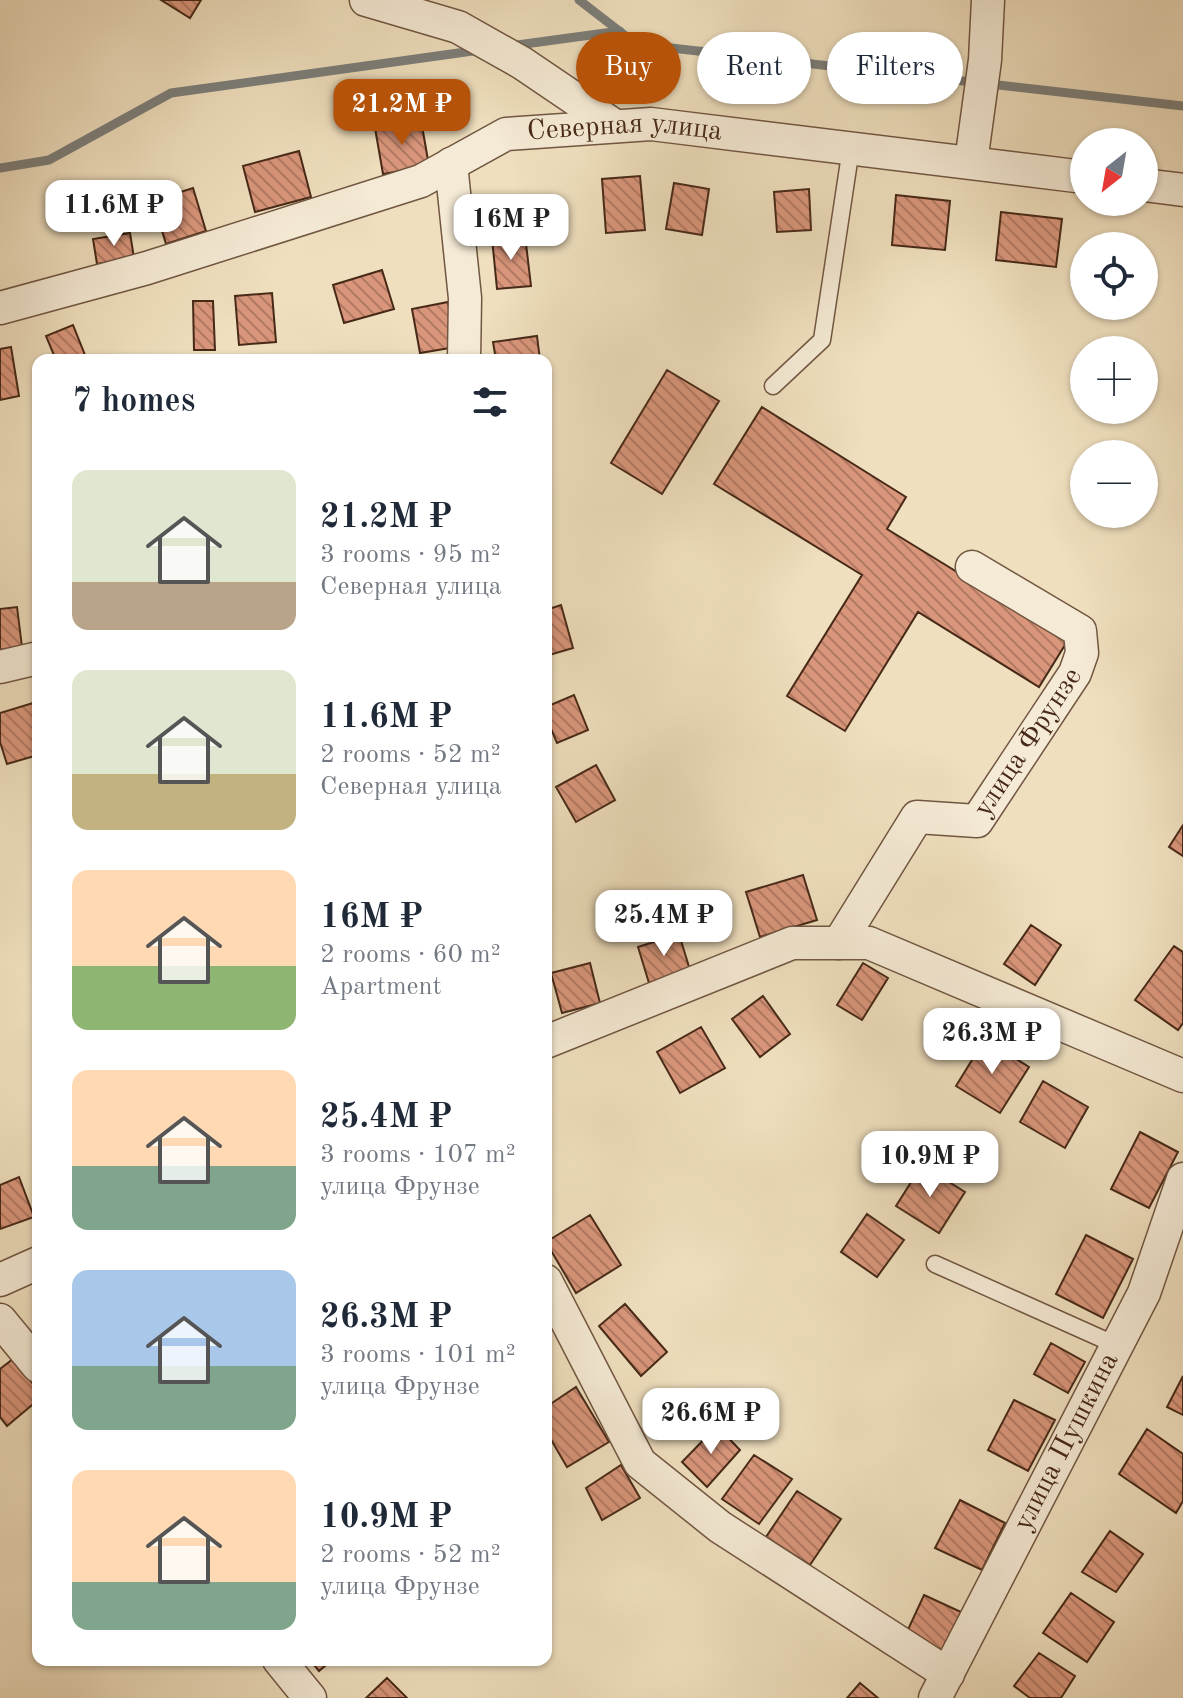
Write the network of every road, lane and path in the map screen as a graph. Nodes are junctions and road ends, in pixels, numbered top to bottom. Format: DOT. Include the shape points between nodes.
graph roads {
  1 [pos="366,0"];
  2 [pos="988,0"];
  3 [pos="615,126"];
  4 [pos="851,148"];
  5 [pos="971,162"];
  6 [pos="451,164"];
  7 [pos="1070,175"];
  8 [pos="1158,187"];
  9 [pos="1183,190"];
  10 [pos="0,308"];
  11 [pos="464,354"];
  12 [pos="773,386"];
  13 [pos="972,567"];
  14 [pos="32,659"];
  15 [pos="0,667"];
  16 [pos="839,943"];
  17 [pos="552,1040"];
  18 [pos="1183,1076"];
  19 [pos="1183,1179"];
  20 [pos="935,1264"];
  21 [pos="32,1266"];
  22 [pos="0,1280"];
  23 [pos="552,1293"];
  24 [pos="0,1320"];
  25 [pos="1116,1345"];
  26 [pos="32,1359"];
  27 [pos="284,1666"];
  28 [pos="941,1686"];
  29 [pos="310,1698"];
  1 -- 3 [label="street" via="458,27"];
  2 -- 5 [label="street"];
  3 -- 4 [label="street, Северная улица" via="651,124"];
  3 -- 6 [label="street, Северная улица" via="506,134"];
  4 -- 5 [label="street, Северная улица"];
  4 -- 12 [label="lane" via="822,340"];
  5 -- 7 [label="street, Северная улица"];
  6 -- 10 [label="street, Северная улица" via="421,181 147,268"];
  6 -- 11 [label="street" via="465,298"];
  8 -- 9 [label="street"];
  13 -- 16 [label="street, улица Фрунзе" via="1080,631 1079,663 977,821 917,817"];
  14 -- 15 [label="street"];
  16 -- 17 [label="street" via="792,943"];
  16 -- 18 [label="street" via="869,943"];
  19 -- 25 [label="street, улица Пушкина" via="1144,1293"];
  20 -- 25 [label="lane"];
  21 -- 22 [label="street"];
  23 -- 28 [label="street" via="640,1463"];
  24 -- 26 [label="street"];
  25 -- 28 [label="street, улица Пушкина"];
  27 -- 29 [label="street"];
}
